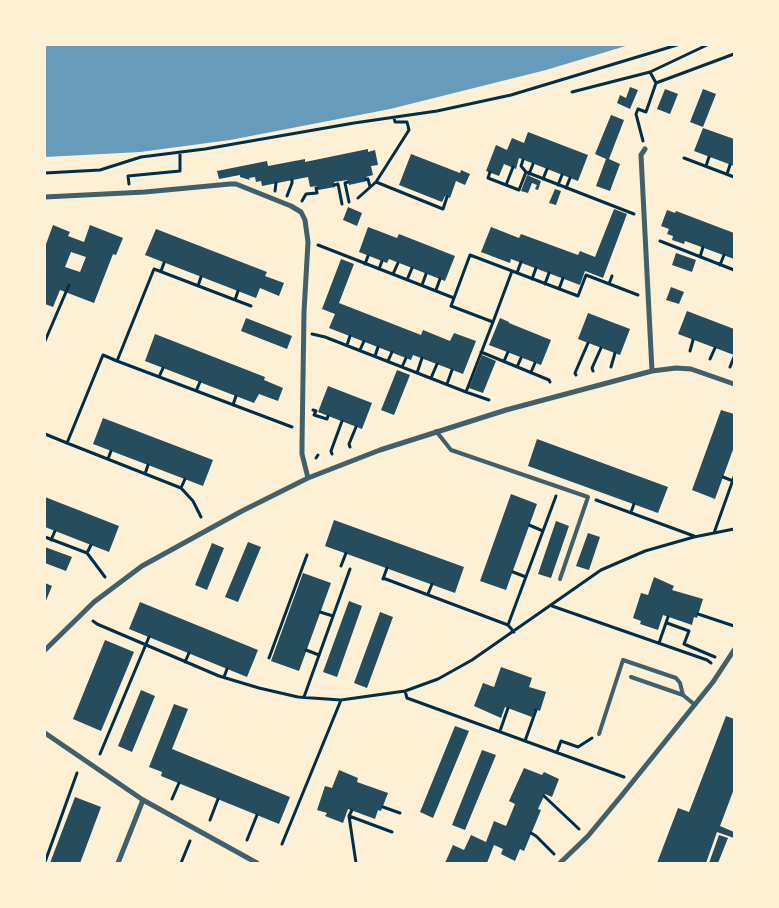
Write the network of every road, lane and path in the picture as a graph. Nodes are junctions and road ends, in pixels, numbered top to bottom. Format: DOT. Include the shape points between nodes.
graph roads {
  1 [pos="677,45"];
  2 [pos="707,45"];
  3 [pos="734,54"];
  4 [pos="650,72"];
  5 [pos="656,83"];
  6 [pos="572,92"];
  7 [pos="394,118"];
  8 [pos="645,149"];
  9 [pos="180,152"];
  10 [pos="709,157"];
  11 [pos="684,158"];
  12 [pos="523,160"];
  13 [pos="533,164"];
  14 [pos="730,165"];
  15 [pos="706,166"];
  16 [pos="513,168"];
  17 [pos="547,169"];
  18 [pos="490,172"];
  19 [pos="528,173"];
  20 [pos="45,174"];
  21 [pos="727,174"];
  22 [pos="562,175"];
  23 [pos="734,176"];
  24 [pos="570,178"];
  25 [pos="366,179"];
  26 [pos="543,179"];
  27 [pos="348,182"];
  28 [pos="376,182"];
  29 [pos="138,183"];
  30 [pos="334,185"];
  31 [pos="506,185"];
  32 [pos="558,185"];
  33 [pos="403,187"];
  34 [pos="317,188"];
  35 [pos="370,188"];
  36 [pos="566,188"];
  37 [pos="401,192"];
  38 [pos="415,192"];
  39 [pos="427,196"];
  40 [pos="45,197"];
  41 [pos="413,197"];
  42 [pos="447,197"];
  43 [pos="358,198"];
  44 [pos="349,202"];
  45 [pos="425,202"];
  46 [pos="342,204"];
  47 [pos="297,209"];
  48 [pos="634,214"];
  49 [pos="660,241"];
  50 [pos="308,242"];
  51 [pos="680,243"];
  52 [pos="703,247"];
  53 [pos="678,248"];
  54 [pos="724,255"];
  55 [pos="368,256"];
  56 [pos="491,256"];
  57 [pos="700,257"];
  58 [pos="382,261"];
  59 [pos="164,262"];
  60 [pos="505,262"];
  61 [pos="521,262"];
  62 [pos="398,263"];
  63 [pos="489,263"];
  64 [pos="365,264"];
  65 [pos="720,265"];
  66 [pos="412,268"];
  67 [pos="503,268"];
  68 [pos="536,268"];
  69 [pos="379,269"];
  70 [pos="734,270"];
  71 [pos="161,271"];
  72 [pos="512,271"];
  73 [pos="517,273"];
  74 [pos="549,273"];
  75 [pos="393,274"];
  76 [pos="426,274"];
  77 [pos="612,276"];
  78 [pos="201,277"];
  79 [pos="563,278"];
  80 [pos="440,279"];
  81 [pos="532,279"];
  82 [pos="407,280"];
  83 [pos="545,284"];
  84 [pos="609,284"];
  85 [pos="69,285"];
  86 [pos="422,285"];
  87 [pos="198,286"];
  88 [pos="559,289"];
  89 [pos="436,290"];
  90 [pos="238,291"];
  91 [pos="648,295"];
  92 [pos="454,298"];
  93 [pos="234,300"];
  94 [pos="251,306"];
  95 [pos="492,322"];
  96 [pos="311,333"];
  97 [pos="350,336"];
  98 [pos="693,340"];
  99 [pos="45,341"];
  100 [pos="364,341"];
  101 [pos="588,342"];
  102 [pos="347,345"];
  103 [pos="378,347"];
  104 [pos="601,348"];
  105 [pos="714,348"];
  106 [pos="360,350"];
  107 [pos="690,351"];
  108 [pos="392,352"];
  109 [pos="481,352"];
  110 [pos="508,352"];
  111 [pos="615,353"];
  112 [pos="375,356"];
  113 [pos="734,357"];
  114 [pos="406,358"];
  115 [pos="422,358"];
  116 [pos="521,358"];
  117 [pos="710,359"];
  118 [pos="504,361"];
  119 [pos="117,362"];
  120 [pos="388,362"];
  121 [pos="535,363"];
  122 [pos="436,364"];
  123 [pos="402,367"];
  124 [pos="518,367"];
  125 [pos="611,367"];
  126 [pos="730,367"];
  127 [pos="163,368"];
  128 [pos="452,370"];
  129 [pos="593,371"];
  130 [pos="652,371"];
  131 [pos="531,372"];
  132 [pos="417,373"];
  133 [pos="576,375"];
  134 [pos="159,377"];
  135 [pos="431,378"];
  136 [pos="200,382"];
  137 [pos="550,382"];
  138 [pos="447,384"];
  139 [pos="734,384"];
  140 [pos="196,391"];
  141 [pos="466,392"];
  142 [pos="236,396"];
  143 [pos="489,400"];
  144 [pos="233,405"];
  145 [pos="309,410"];
  146 [pos="328,416"];
  147 [pos="342,422"];
  148 [pos="356,427"];
  149 [pos="292,428"];
  150 [pos="436,432"];
  151 [pos="45,434"];
  152 [pos="67,443"];
  153 [pos="350,447"];
  154 [pos="111,451"];
  155 [pos="332,454"];
  156 [pos="108,459"];
  157 [pos="148,465"];
  158 [pos="144,474"];
  159 [pos="723,477"];
  160 [pos="308,478"];
  161 [pos="185,479"];
  162 [pos="733,479"];
  163 [pos="560,487"];
  164 [pos="181,488"];
  165 [pos="588,497"];
  166 [pos="634,504"];
  167 [pos="631,512"];
  168 [pos="201,517"];
  169 [pos="529,525"];
  170 [pos="734,529"];
  171 [pos="55,531"];
  172 [pos="543,531"];
  173 [pos="714,533"];
  174 [pos="45,537"];
  175 [pos="694,537"];
  176 [pos="51,540"];
  177 [pos="91,545"];
  178 [pos="86,553"];
  179 [pos="346,553"];
  180 [pos="306,555"];
  181 [pos="341,566"];
  182 [pos="387,568"];
  183 [pos="350,569"];
  184 [pos="512,572"];
  185 [pos="106,577"];
  186 [pos="526,577"];
  187 [pos="560,579"];
  188 [pos="432,584"];
  189 [pos="428,594"];
  190 [pos="552,605"];
  191 [pos="320,612"];
  192 [pos="698,614"];
  193 [pos="333,616"];
  194 [pos="668,617"];
  195 [pos="93,621"];
  196 [pos="667,623"];
  197 [pos="508,625"];
  198 [pos="734,626"];
  199 [pos="514,632"];
  200 [pos="149,637"];
  201 [pos="659,643"];
  202 [pos="146,645"];
  203 [pos="45,650"];
  204 [pos="306,650"];
  205 [pos="734,650"];
  206 [pos="189,653"];
  207 [pos="319,655"];
  208 [pos="715,657"];
  209 [pos="269,658"];
  210 [pos="185,662"];
  211 [pos="711,663"];
  212 [pos="227,669"];
  213 [pos="224,677"];
  214 [pos="631,677"];
  215 [pos="405,691"];
  216 [pos="683,695"];
  217 [pos="304,697"];
  218 [pos="341,700"];
  219 [pos="695,705"];
  220 [pos="508,708"];
  221 [pos="535,710"];
  222 [pos="500,732"];
  223 [pos="45,733"];
  224 [pos="599,734"];
  225 [pos="524,740"];
  226 [pos="582,744"];
  227 [pos="557,752"];
  228 [pos="100,754"];
  229 [pos="77,774"];
  230 [pos="624,777"];
  231 [pos="179,783"];
  232 [pos="544,796"];
  233 [pos="172,799"];
  234 [pos="218,799"];
  235 [pos="143,800"];
  236 [pos="383,806"];
  237 [pos="352,810"];
  238 [pos="400,813"];
  239 [pos="257,815"];
  240 [pos="349,816"];
  241 [pos="210,820"];
  242 [pos="579,829"];
  243 [pos="392,832"];
  244 [pos="531,833"];
  245 [pos="247,840"];
  246 [pos="190,841"];
  247 [pos="282,844"];
  248 [pos="554,854"];
  249 [pos="45,862"];
  250 [pos="118,863"];
  251 [pos="181,863"];
  252 [pos="258,863"];
  253 [pos="356,863"];
  254 [pos="560,863"];
  1 -- 7 [label="path" via="511,95"];
  2 -- 4 [label="path"];
  3 -- 5 [label="path"];
  4 -- 5 [label="path"];
  4 -- 6 [label="path"];
  5 -- 8 [label="path" via="646,112 638,110 636,114"];
  7 -- 9 [label="path"];
  7 -- 28 [label="path" via="395,122 407,122 410,130"];
  8 -- 91 [label="street" via="641,155"];
  9 -- 20 [label="path" via="141,157 100,170"];
  9 -- 29 [label="path" via="180,172 128,176 129,184"];
  10 -- 15 [label="path"];
  11 -- 15 [label="path"];
  12 -- 19 [label="path" via="520,166"];
  13 -- 19 [label="path"];
  14 -- 21 [label="path"];
  15 -- 21 [label="path"];
  16 -- 31 [label="path"];
  17 -- 26 [label="path"];
  18 -- 31 [label="path" via="488,178"];
  19 -- 26 [label="path"];
  19 -- 31 [label="path" via="519,190"];
  21 -- 23 [label="path"];
  22 -- 32 [label="path"];
  24 -- 36 [label="path"];
  25 -- 35 [label="path"];
  26 -- 32 [label="path"];
  27 -- 44 [label="path" via="345,183"];
  28 -- 35 [label="path"];
  28 -- 37 [label="path"];
  30 -- 46 [label="path" via="338,184"];
  32 -- 36 [label="path"];
  33 -- 37 [label="path"];
  34 -- 47 [label="path" via="317,193 306,194"];
  35 -- 43 [label="path"];
  36 -- 48 [label="path"];
  37 -- 41 [label="path"];
  38 -- 41 [label="path"];
  39 -- 45 [label="path"];
  40 -- 47 [label="street" via="236,184"];
  41 -- 45 [label="path"];
  42 -- 45 [label="path" via="443,209"];
  47 -- 50 [label="street" via="305,220"];
  49 -- 53 [label="path"];
  50 -- 64 [label="path"];
  50 -- 160 [label="street" via="302,454"];
  51 -- 53 [label="path"];
  52 -- 57 [label="path"];
  53 -- 57 [label="path"];
  54 -- 65 [label="path"];
  55 -- 64 [label="path"];
  56 -- 63 [label="path"];
  57 -- 65 [label="path"];
  58 -- 69 [label="path"];
  59 -- 71 [label="path"];
  60 -- 67 [label="path"];
  61 -- 73 [label="path"];
  62 -- 75 [label="path"];
  63 -- 67 [label="path"];
  63 -- 92 [label="path" via="470,255"];
  64 -- 69 [label="path"];
  65 -- 70 [label="path"];
  66 -- 82 [label="path"];
  67 -- 72 [label="path"];
  68 -- 81 [label="path"];
  69 -- 75 [label="path"];
  71 -- 87 [label="path"];
  71 -- 119 [label="path" via="154,269"];
  72 -- 73 [label="path"];
  72 -- 95 [label="path"];
  73 -- 81 [label="path"];
  74 -- 83 [label="path"];
  75 -- 82 [label="path"];
  76 -- 86 [label="path"];
  77 -- 84 [label="path"];
  78 -- 87 [label="path"];
  79 -- 88 [label="path"];
  80 -- 89 [label="path"];
  81 -- 83 [label="path"];
  82 -- 86 [label="path"];
  83 -- 88 [label="path"];
  84 -- 88 [label="path" via="586,275 578,296"];
  84 -- 91 [label="path" via="640,296"];
  85 -- 99 [label="path"];
  86 -- 89 [label="path"];
  87 -- 93 [label="path"];
  89 -- 92 [label="path"];
  90 -- 93 [label="path"];
  91 -- 130 [label="street"];
  92 -- 95 [label="path" via="451,306"];
  93 -- 94 [label="path"];
  95 -- 109 [label="path"];
  96 -- 102 [label="path"];
  97 -- 102 [label="path"];
  98 -- 107 [label="path"];
  100 -- 106 [label="path"];
  101 -- 133 [label="path"];
  102 -- 106 [label="path"];
  103 -- 112 [label="path"];
  104 -- 129 [label="path"];
  105 -- 117 [label="path"];
  106 -- 112 [label="path"];
  108 -- 120 [label="path"];
  109 -- 118 [label="path"];
  109 -- 141 [label="path"];
  110 -- 118 [label="path"];
  111 -- 125 [label="path"];
  112 -- 120 [label="path"];
  113 -- 126 [label="path"];
  114 -- 123 [label="path"];
  115 -- 132 [label="path"];
  116 -- 124 [label="path"];
  118 -- 124 [label="path"];
  119 -- 134 [label="path"];
  119 -- 152 [label="path" via="103,355"];
  120 -- 123 [label="path"];
  121 -- 131 [label="path"];
  122 -- 135 [label="path"];
  123 -- 132 [label="path"];
  124 -- 131 [label="path"];
  127 -- 134 [label="path"];
  128 -- 138 [label="path"];
  130 -- 139 [label="street" via="692,369"];
  130 -- 150 [label="street"];
  131 -- 137 [label="path"];
  132 -- 135 [label="path"];
  134 -- 140 [label="path"];
  135 -- 138 [label="path"];
  136 -- 140 [label="path"];
  138 -- 141 [label="path"];
  140 -- 144 [label="path"];
  141 -- 143 [label="path"];
  142 -- 144 [label="path"];
  144 -- 149 [label="path"];
  145 -- 146 [label="path" via="316,411 314,415 327,419"];
  147 -- 155 [label="path"];
  148 -- 153 [label="path"];
  150 -- 160 [label="street"];
  150 -- 163 [label="lane" via="451,450"];
  151 -- 152 [label="path"];
  152 -- 156 [label="path"];
  154 -- 156 [label="path"];
  156 -- 158 [label="path"];
  157 -- 158 [label="path"];
  158 -- 164 [label="path"];
  159 -- 162 [label="path"];
  160 -- 203 [label="street" via="142,566 94,602"];
  161 -- 164 [label="path"];
  162 -- 173 [label="path"];
  163 -- 165 [label="lane"];
  163 -- 172 [label="path"];
  164 -- 168 [label="path"];
  165 -- 167 [label="path"];
  165 -- 187 [label="lane"];
  166 -- 167 [label="path"];
  167 -- 175 [label="path"];
  169 -- 172 [label="path"];
  170 -- 173 [label="path"];
  171 -- 176 [label="path"];
  172 -- 186 [label="path"];
  173 -- 175 [label="path"];
  174 -- 176 [label="path"];
  175 -- 190 [label="path" via="645,551 601,570"];
  176 -- 178 [label="path"];
  177 -- 178 [label="path"];
  178 -- 185 [label="path"];
  179 -- 181 [label="path"];
  180 -- 209 [label="path"];
  182 -- 189 [label="path" via="383,579"];
  183 -- 193 [label="path"];
  184 -- 186 [label="path"];
  186 -- 197 [label="path"];
  188 -- 189 [label="path"];
  189 -- 197 [label="path"];
  190 -- 199 [label="path"];
  190 -- 201 [label="path"];
  191 -- 193 [label="path"];
  192 -- 198 [label="path"];
  193 -- 207 [label="path"];
  194 -- 196 [label="path"];
  195 -- 202 [label="path"];
  196 -- 201 [label="path"];
  196 -- 208 [label="path" via="689,631 684,644"];
  197 -- 199 [label="path"];
  199 -- 215 [label="path" via="438,679"];
  200 -- 202 [label="path"];
  201 -- 211 [label="path"];
  202 -- 210 [label="path"];
  202 -- 228 [label="path"];
  204 -- 207 [label="path"];
  205 -- 219 [label="street"];
  206 -- 210 [label="path"];
  207 -- 217 [label="path"];
  210 -- 213 [label="path"];
  212 -- 213 [label="path"];
  213 -- 217 [label="path"];
  214 -- 216 [label="lane"];
  215 -- 218 [label="path"];
  215 -- 222 [label="path" via="407,698"];
  216 -- 219 [label="lane"];
  216 -- 224 [label="lane" via="676,678 623,660"];
  217 -- 218 [label="path"];
  218 -- 247 [label="path"];
  219 -- 254 [label="street" via="588,836"];
  220 -- 222 [label="path"];
  221 -- 225 [label="path"];
  222 -- 225 [label="path"];
  223 -- 235 [label="street"];
  225 -- 227 [label="path"];
  226 -- 227 [label="path" via="578,747 561,741"];
  227 -- 230 [label="path"];
  229 -- 249 [label="path"];
  231 -- 233 [label="path"];
  232 -- 242 [label="path"];
  234 -- 241 [label="path"];
  235 -- 250 [label="street"];
  235 -- 252 [label="street"];
  236 -- 238 [label="path"];
  237 -- 240 [label="path"];
  239 -- 245 [label="path"];
  240 -- 243 [label="path"];
  240 -- 253 [label="path"];
  244 -- 248 [label="path"];
  246 -- 251 [label="path"];
}
